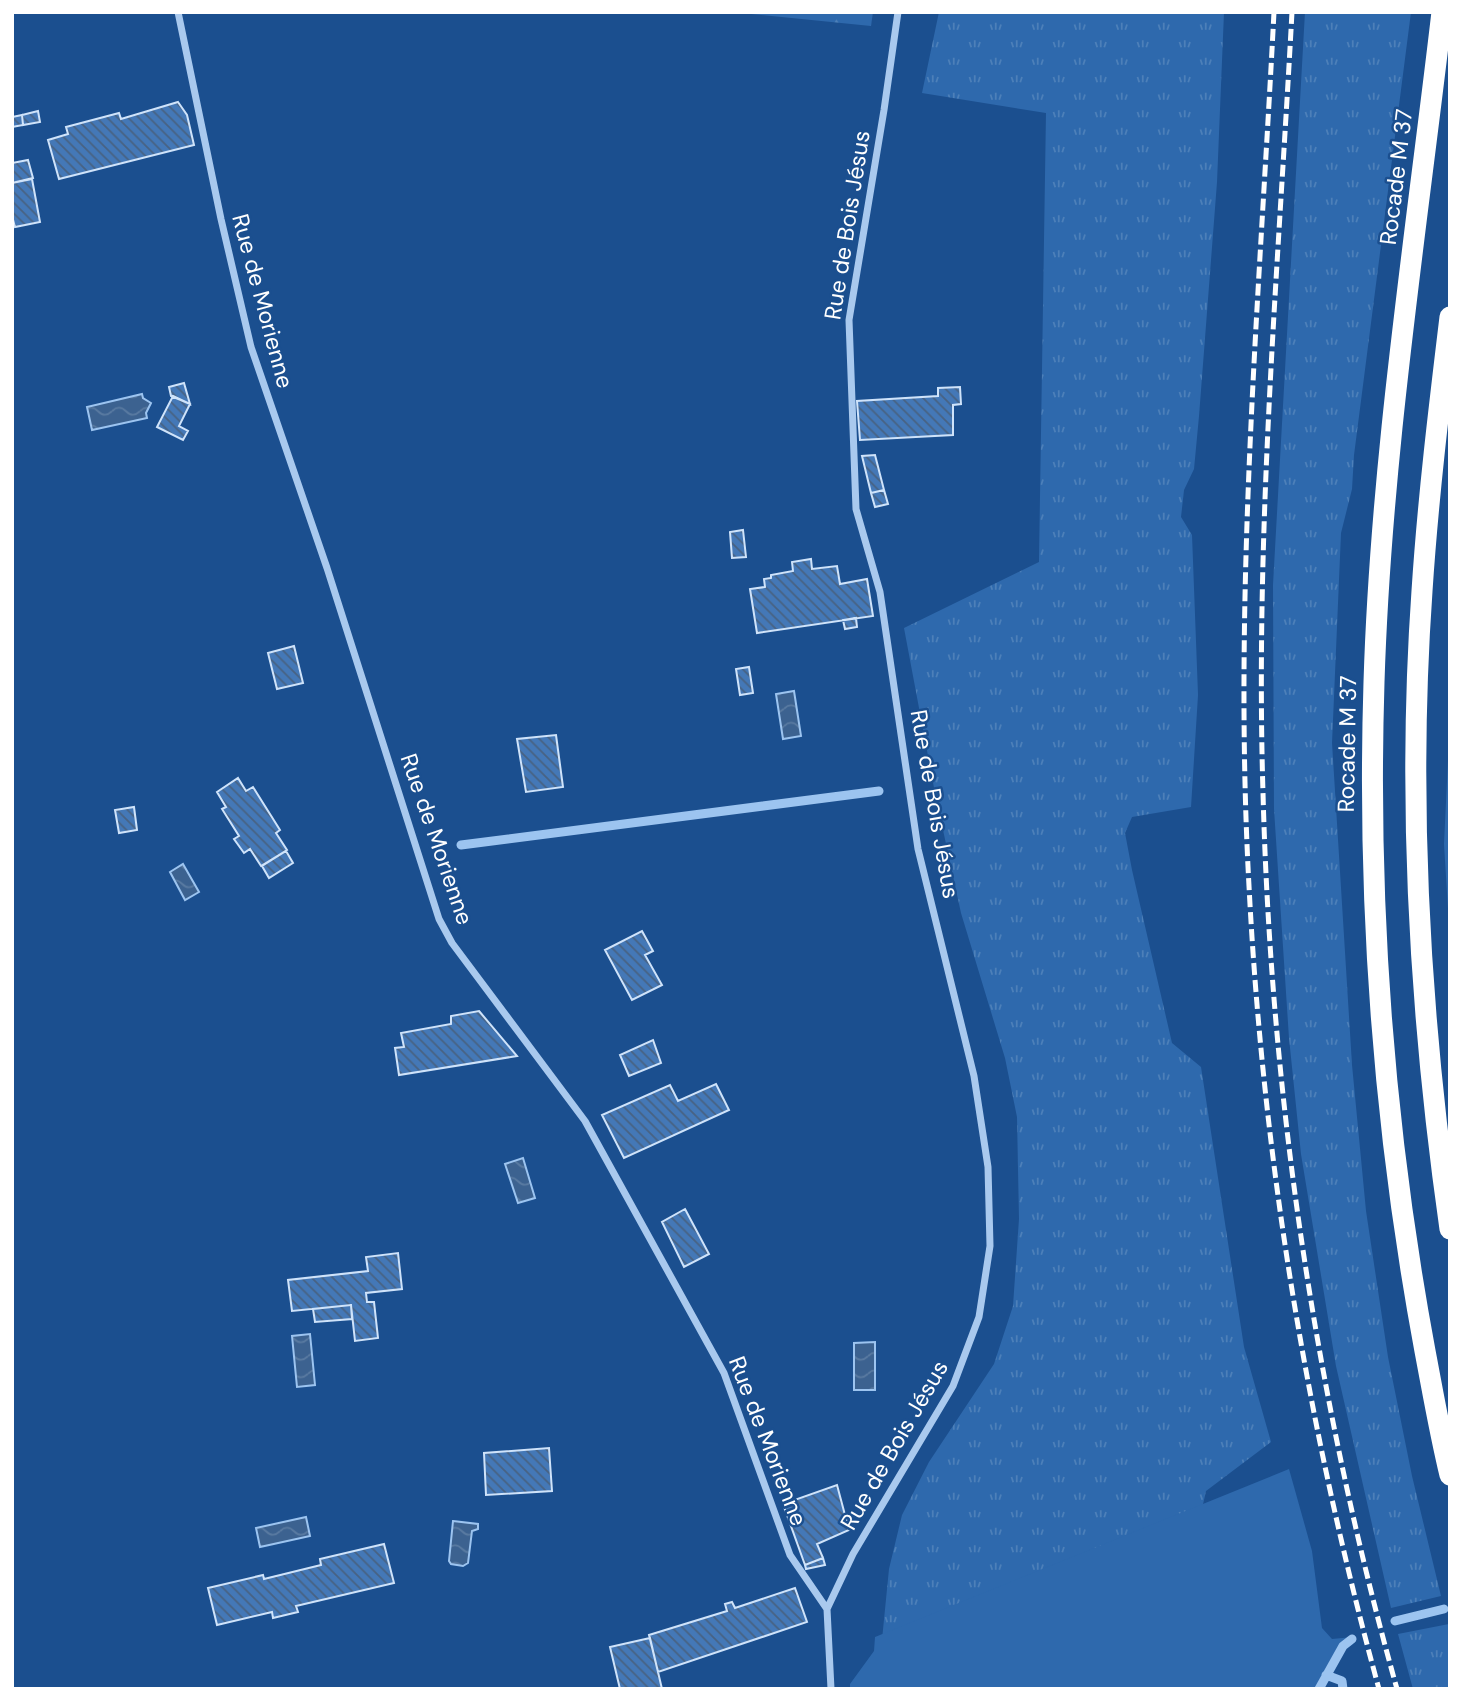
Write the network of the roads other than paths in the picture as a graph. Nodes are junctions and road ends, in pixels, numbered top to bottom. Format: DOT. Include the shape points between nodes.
graph roads {
  1 [pos="178,12"];
  2 [pos="898,12"];
  3 [pos="1442,12"];
  4 [pos="1450,317"];
  5 [pos="1450,1229"];
  6 [pos="1450,1475"];
  7 [pos="827,1609"];
  8 [pos="831,1689"];
  1 -- 7 [label="street, Rue de Morienne" via="251,347 439,919 452,943 585,1121 724,1373 790,1555"];
  2 -- 7 [label="street, Rue de Bois Jésus" via="849,320 856,509 880,592 918,849 974,1076 988,1167 990,1246 979,1317 953,1387 853,1554"];
  3 -- 6 [label="highway, Rocade M 37" via="1390,437 1374,679 1372,814 1392,1136 1411,1276"];
  4 -- 5 [label="highway" via="1422,593 1417,813 1424,1009"];
  7 -- 8 [label="street"];
}
